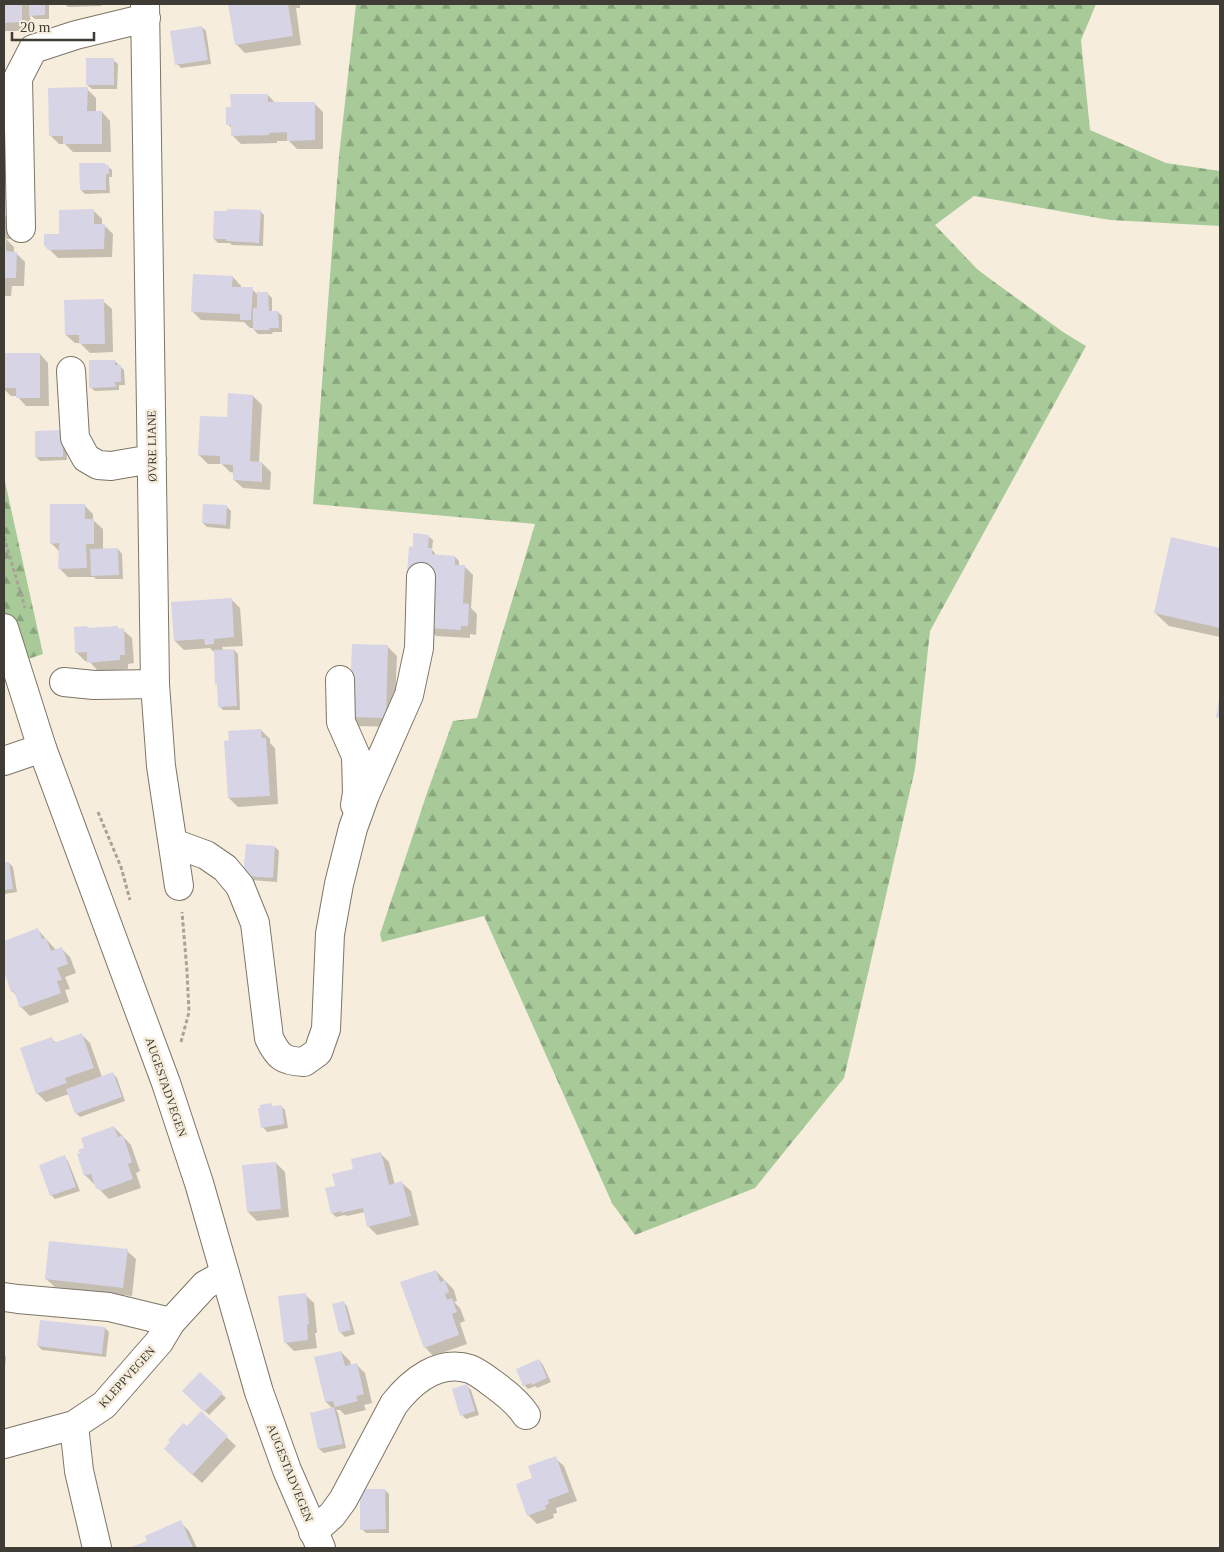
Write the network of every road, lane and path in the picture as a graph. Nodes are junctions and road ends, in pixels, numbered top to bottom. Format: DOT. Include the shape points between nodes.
graph roads {
  1 [pos="146,11"];
  2 [pos="21,228"];
  3 [pos="72,372"];
  4 [pos="152,459"];
  5 [pos="422,577"];
  6 [pos="4,628"];
  7 [pos="340,680"];
  8 [pos="64,682"];
  9 [pos="155,684"];
  10 [pos="42,748"];
  11 [pos="4,761"];
  12 [pos="353,828"];
  13 [pos="173,844"];
  14 [pos="179,886"];
  15 [pos="166,1082"];
  16 [pos="225,1274"];
  17 [pos="4,1297"];
  18 [pos="171,1322"];
  19 [pos="526,1415"];
  20 [pos="74,1425"];
  21 [pos="4,1444"];
  22 [pos="317,1540"];
  23 [pos="97,1548"];
  1 -- 2 [label="street" via="33,49 18,78"];
  1 -- 4 [label="street, ØVRE LIANE"];
  3 -- 4 [label="street" via="75,438 86,458 111,466"];
  4 -- 9 [label="street, ØVRE LIANE"];
  5 -- 12 [label="street" via="418,648 409,695"];
  6 -- 10 [label="street, AUGESTADVEGEN"];
  7 -- 12 [label="street" via="341,722 356,756 357,793"];
  8 -- 9 [label="street"];
  9 -- 13 [label="street, ØVRE LIANE" via="161,766"];
  10 -- 11 [label="street"];
  10 -- 15 [label="street, AUGESTADVEGEN"];
  12 -- 13 [label="street" via="330,934 326,1029 318,1052 304,1062 290,1061 276,1053 269,1038 255,922 240,886 225,868 206,855"];
  13 -- 14 [label="street, ØVRE LIANE"];
  14 -- 15 [label="path" via="189,1012 180,1048"];
  15 -- 16 [label="street, AUGESTADVEGEN"];
  16 -- 18 [label="street, KLEPPVEGEN" via="205,1285"];
  16 -- 22 [label="street, AUGESTADVEGEN" via="259,1392"];
  17 -- 18 [label="street" via="109,1307"];
  18 -- 20 [label="street, KLEPPVEGEN" via="159,1342 104,1405"];
  19 -- 22 [label="street" via="512,1398 471,1370 454,1366 438,1369 418,1379 394,1404 344,1500"];
  20 -- 21 [label="street, KLEPPVEGEN"];
  20 -- 23 [label="street" via="78,1471"];
}
